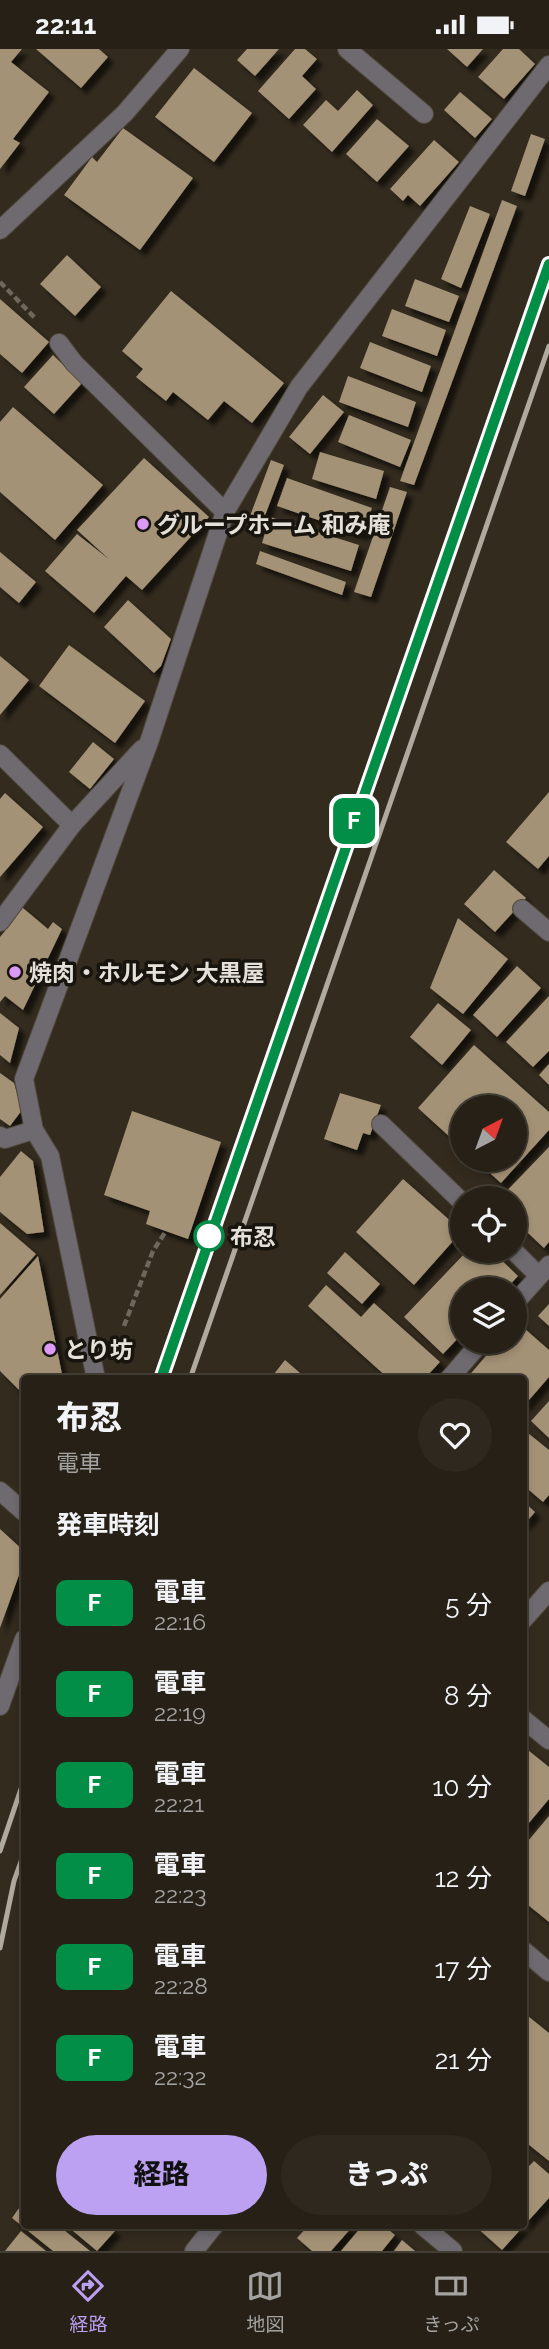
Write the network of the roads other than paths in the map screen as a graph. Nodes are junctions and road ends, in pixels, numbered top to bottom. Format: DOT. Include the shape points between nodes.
graph roads {
  1 [pos="180,49"];
  2 [pos="347,49"];
  3 [pos="549,65"];
  4 [pos="424,114"];
  5 [pos="0,230"];
  6 [pos="59,343"];
  7 [pos="225,512"];
  8 [pos="149,742"];
  9 [pos="0,754"];
  10 [pos="72,825"];
  11 [pos="522,909"];
  12 [pos="0,922"];
  13 [pos="549,932"];
  14 [pos="381,1124"];
  15 [pos="34,1130"];
  16 [pos="0,1136"];
  17 [pos="450,1190"];
  18 [pos="527,1259"];
  19 [pos="544,1270"];
  20 [pos="527,1289"];
  21 [pos="471,1354"];
  22 [pos="95,1375"];
  23 [pos="452,1375"];
  24 [pos="0,1491"];
  25 [pos="21,1510"];
  26 [pos="549,1591"];
  27 [pos="527,1616"];
  28 [pos="21,1647"];
  29 [pos="0,1706"];
  30 [pos="527,1722"];
  31 [pos="549,1740"];
  32 [pos="527,1953"];
  33 [pos="549,1972"];
  34 [pos="212,2229"];
  35 [pos="427,2229"];
  36 [pos="194,2251"];
  37 [pos="453,2251"];
  1 -- 5 [label="street" via="125,113"];
  2 -- 4 [label="street"];
  3 -- 7 [label="street" via="299,387"];
  6 -- 7 [label="street"];
  7 -- 8 [label="street"];
  8 -- 10 [label="street"];
  8 -- 15 [label="street" via="24,1079"];
  9 -- 10 [label="street"];
  10 -- 12 [label="street"];
  11 -- 13 [label="street"];
  14 -- 17 [label="street"];
  15 -- 16 [label="street" via="5,1139"];
  15 -- 22 [label="street" via="50,1156"];
  18 -- 19 [label="street"];
  19 -- 20 [label="street"];
  21 -- 23 [label="street"];
  24 -- 25 [label="street"];
  26 -- 27 [label="street"];
  28 -- 29 [label="street"];
  30 -- 31 [label="street"];
  32 -- 33 [label="street"];
  34 -- 36 [label="street"];
  35 -- 37 [label="street"];
}
